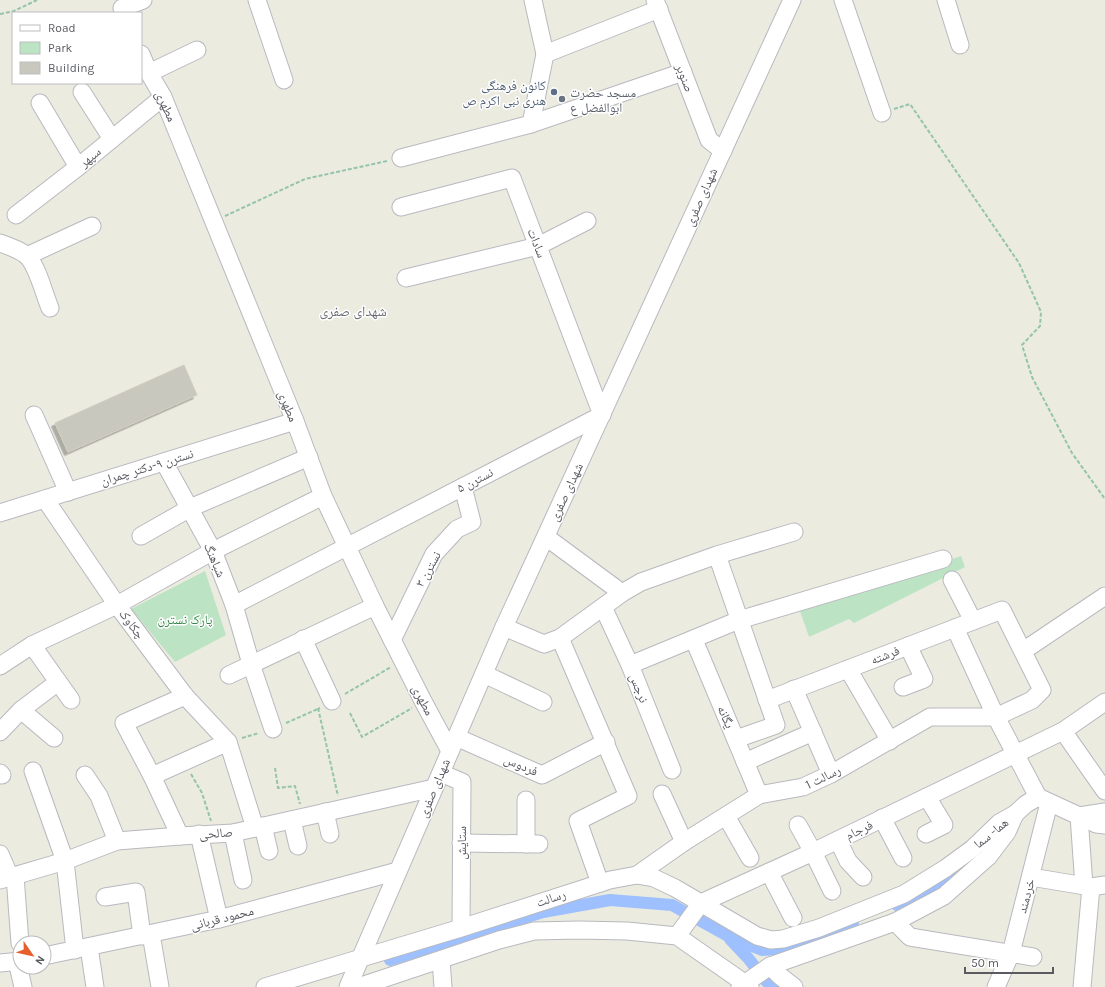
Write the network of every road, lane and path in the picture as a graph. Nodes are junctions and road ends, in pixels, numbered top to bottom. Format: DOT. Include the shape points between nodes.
graph roads {
  1 [pos="37,0"];
  2 [pos="143,0"];
  3 [pos="257,0"];
  4 [pos="534,0"];
  5 [pos="792,0"];
  6 [pos="843,0"];
  7 [pos="946,0"];
  8 [pos="657,5"];
  9 [pos="122,7"];
  10 [pos="0,14"];
  11 [pos="960,45"];
  12 [pos="197,50"];
  13 [pos="545,54"];
  14 [pos="142,56"];
  15 [pos="683,72"];
  16 [pos="149,73"];
  17 [pos="284,80"];
  18 [pos="82,92"];
  19 [pos="163,96"];
  20 [pos="40,104"];
  21 [pos="882,113"];
  22 [pos="531,124"];
  23 [pos="112,139"];
  24 [pos="723,151"];
  25 [pos="401,158"];
  26 [pos="78,167"];
  27 [pos="401,207"];
  28 [pos="16,215"];
  29 [pos="587,221"];
  30 [pos="213,222"];
  31 [pos="92,226"];
  32 [pos="0,243"];
  33 [pos="538,246"];
  34 [pos="27,256"];
  35 [pos="406,278"];
  36 [pos="50,308"];
  37 [pos="34,415"];
  38 [pos="602,415"];
  39 [pos="295,421"];
  40 [pos="309,457"];
  41 [pos="164,462"];
  42 [pos="463,487"];
  43 [pos="68,492"];
  44 [pos="323,496"];
  45 [pos="45,499"];
  46 [pos="1105,499"];
  47 [pos="190,508"];
  48 [pos="0,513"];
  49 [pos="794,532"];
  50 [pos="141,536"];
  51 [pos="546,537"];
  52 [pos="347,546"];
  53 [pos="213,551"];
  54 [pos="717,555"];
  55 [pos="943,559"];
  56 [pos="952,580"];
  57 [pos="622,593"];
  58 [pos="1105,596"];
  59 [pos="117,604"];
  60 [pos="234,605"];
  61 [pos="375,606"];
  62 [pos="603,607"];
  63 [pos="739,620"];
  64 [pos="973,621"];
  65 [pos="504,627"];
  66 [pos="955,628"];
  67 [pos="560,638"];
  68 [pos="304,639"];
  69 [pos="392,640"];
  70 [pos="694,640"];
  71 [pos="32,645"];
  72 [pos="908,646"];
  73 [pos="1022,651"];
  74 [pos="403,661"];
  75 [pos="251,664"];
  76 [pos="0,666"];
  77 [pos="630,666"];
  78 [pos="848,669"];
  79 [pos="229,674"];
  80 [pos="484,674"];
  81 [pos="58,682"];
  82 [pos="903,687"];
  83 [pos="794,690"];
  84 [pos="185,696"];
  85 [pos="71,700"];
  86 [pos="767,700"];
  87 [pos="423,701"];
  88 [pos="543,702"];
  89 [pos="1105,702"];
  90 [pos="325,705"];
  91 [pos="21,710"];
  92 [pos="350,714"];
  93 [pos="996,717"];
  94 [pos="273,729"];
  95 [pos="1063,731"];
  96 [pos="0,732"];
  97 [pos="813,732"];
  98 [pos="54,738"];
  99 [pos="736,739"];
  100 [pos="890,740"];
  101 [pos="228,742"];
  102 [pos="606,742"];
  103 [pos="453,744"];
  104 [pos="1016,754"];
  105 [pos="183,761"];
  106 [pos="745,762"];
  107 [pos="275,768"];
  108 [pos="672,770"];
  109 [pos="33,771"];
  110 [pos="831,774"];
  111 [pos="85,775"];
  112 [pos="152,776"];
  113 [pos="438,780"];
  114 [pos="1105,791"];
  115 [pos="662,794"];
  116 [pos="759,795"];
  117 [pos="927,796"];
  118 [pos="526,800"];
  119 [pos="1043,800"];
  120 [pos="333,810"];
  121 [pos="1105,812"];
  122 [pos="1015,814"];
  123 [pos="726,816"];
  124 [pos="1079,816"];
  125 [pos="298,818"];
  126 [pos="882,818"];
  127 [pos="798,825"];
  128 [pos="1105,825"];
  129 [pos="259,827"];
  130 [pos="232,833"];
  131 [pos="208,834"];
  132 [pos="330,834"];
  133 [pos="926,834"];
  134 [pos="180,836"];
  135 [pos="838,840"];
  136 [pos="117,841"];
  137 [pos="684,842"];
  138 [pos="461,843"];
  139 [pos="298,846"];
  140 [pos="269,851"];
  141 [pos="813,852"];
  142 [pos="0,854"];
  143 [pos="750,858"];
  144 [pos="903,858"];
  145 [pos="64,861"];
  146 [pos="398,871"];
  147 [pos="769,872"];
  148 [pos="637,875"];
  149 [pos="863,877"];
  150 [pos="1031,877"];
  151 [pos="8,878"];
  152 [pos="243,880"];
  153 [pos="600,882"];
  154 [pos="1093,886"];
  155 [pos="832,890"];
  156 [pos="105,897"];
  157 [pos="701,903"];
  158 [pos="794,918"];
  159 [pos="219,919"];
  160 [pos="895,922"];
  161 [pos="461,928"];
  162 [pos="19,935"];
  163 [pos="146,935"];
  164 [pos="677,936"];
  165 [pos="82,948"];
  166 [pos="1011,953"];
  167 [pos="52,954"];
  168 [pos="1033,957"];
  169 [pos="360,958"];
  170 [pos="442,960"];
  171 [pos="770,966"];
  172 [pos="18,975"];
  173 [pos="744,986"];
  174 [pos="23,987"];
  175 [pos="94,987"];
  176 [pos="160,987"];
  177 [pos="264,987"];
  178 [pos="348,987"];
  179 [pos="358,987"];
  180 [pos="443,987"];
  181 [pos="794,987"];
  182 [pos="996,987"];
  183 [pos="1082,987"];
  1 -- 10 [label="path" via="14,11"];
  2 -- 9 [label="street"];
  3 -- 17 [label="street"];
  4 -- 13 [label="street"];
  5 -- 24 [label="street, شهدای صفری"];
  6 -- 21 [label="street"];
  7 -- 11 [label="street"];
  8 -- 13 [label="street"];
  8 -- 15 [label="street, صنوبر"];
  12 -- 16 [label="street"];
  13 -- 22 [label="street"];
  14 -- 16 [label="street, مطهری"];
  15 -- 22 [label="street"];
  15 -- 24 [label="street, صنوبر" via="709,140"];
  16 -- 19 [label="street, مطهری"];
  18 -- 23 [label="street"];
  19 -- 23 [label="street, سپهر"];
  19 -- 30 [label="street, مطهری"];
  20 -- 26 [label="street"];
  21 -- 46 [label="path" via="910,104 1019,263 1041,312 1040,326 1022,345 1032,377 1072,453"];
  22 -- 25 [label="street"];
  23 -- 26 [label="street, سپهر"];
  24 -- 38 [label="street, شهدای صفری"];
  25 -- 30 [label="path" via="305,179"];
  26 -- 28 [label="street, سپهر"];
  27 -- 33 [label="street, سادات" via="512,178"];
  29 -- 33 [label="street"];
  30 -- 39 [label="street, مطهری"];
  31 -- 34 [label="street"];
  32 -- 34 [label="street" via="12,246"];
  33 -- 35 [label="street"];
  33 -- 38 [label="street, سادات"];
  34 -- 36 [label="street"];
  37 -- 43 [label="street"];
  38 -- 42 [label="street, نسترن ۵"];
  38 -- 51 [label="street, شهدای صفری"];
  39 -- 40 [label="street, مطهری"];
  39 -- 41 [label="street, نسترن ۹-دکتر چمران"];
  40 -- 44 [label="street, مطهری"];
  40 -- 47 [label="street"];
  41 -- 43 [label="street, نسترن ۹-دکتر چمران"];
  41 -- 47 [label="street, شباهنگ"];
  42 -- 52 [label="street, نسترن ۵"];
  42 -- 69 [label="street, نسترن ۳" via="472,522 457,529 434,554"];
  43 -- 45 [label="street, نسترن ۹-دکتر چمران"];
  44 -- 52 [label="street, مطهری"];
  44 -- 53 [label="street"];
  45 -- 48 [label="street, نسترن ۹-دکتر چمران"];
  45 -- 59 [label="street, چکاوک"];
  47 -- 50 [label="street"];
  47 -- 53 [label="street, شباهنگ"];
  49 -- 54 [label="street"];
  51 -- 57 [label="street"];
  51 -- 65 [label="street, شهدای صفری"];
  52 -- 60 [label="street, نسترن ۵"];
  52 -- 61 [label="street, مطهری"];
  53 -- 59 [label="street"];
  53 -- 60 [label="street, شباهنگ"];
  54 -- 57 [label="street" via="641,582"];
  54 -- 63 [label="street"];
  55 -- 63 [label="street"];
  56 -- 64 [label="street"];
  57 -- 62 [label="street"];
  58 -- 73 [label="street"];
  59 -- 71 [label="street"];
  59 -- 84 [label="street, چکاوک"];
  60 -- 75 [label="street, شباهنگ"];
  61 -- 68 [label="street"];
  61 -- 69 [label="street, مطهری"];
  62 -- 67 [label="street"];
  62 -- 77 [label="street, نرجس"];
  63 -- 70 [label="street"];
  63 -- 86 [label="street"];
  64 -- 66 [label="street, فرشته"];
  64 -- 73 [label="street, فرشته" via="1002,610"];
  65 -- 67 [label="street" via="544,644"];
  65 -- 80 [label="street, شهدای صفری"];
  66 -- 72 [label="street, فرشته"];
  66 -- 93 [label="street"];
  67 -- 102 [label="street"];
  68 -- 75 [label="street"];
  68 -- 90 [label="street"];
  69 -- 74 [label="street, مطهری"];
  70 -- 77 [label="street"];
  70 -- 99 [label="street, یگانه"];
  71 -- 76 [label="street"];
  71 -- 81 [label="street"];
  72 -- 78 [label="street, فرشته"];
  72 -- 82 [label="street" via="924,679"];
  73 -- 93 [label="street" via="1042,690 1032,700"];
  74 -- 87 [label="street, مطهری"];
  74 -- 90 [label="path"];
  75 -- 79 [label="street"];
  75 -- 94 [label="street, شباهنگ"];
  77 -- 108 [label="street, نرجس"];
  78 -- 83 [label="street, فرشته"];
  78 -- 100 [label="street"];
  80 -- 88 [label="street"];
  80 -- 103 [label="street, شهدای صفری"];
  81 -- 85 [label="street"];
  81 -- 91 [label="street"];
  83 -- 86 [label="street, فرشته"];
  83 -- 97 [label="street"];
  84 -- 101 [label="street, چکاوک"];
  84 -- 112 [label="street" via="124,723"];
  86 -- 99 [label="street" via="776,725"];
  87 -- 92 [label="path" via="362,737"];
  87 -- 103 [label="street, مطهری"];
  89 -- 95 [label="street"];
  90 -- 94 [label="path"];
  90 -- 120 [label="path"];
  91 -- 96 [label="street"];
  91 -- 98 [label="street"];
  93 -- 100 [label="street, رسالت 1" via="930,717"];
  93 -- 104 [label="street"];
  94 -- 101 [label="path"];
  95 -- 104 [label="street, فرجام"];
  95 -- 114 [label="street"];
  97 -- 106 [label="street"];
  97 -- 110 [label="street"];
  99 -- 106 [label="street, یگانه"];
  100 -- 110 [label="street, رسالت 1"];
  101 -- 105 [label="street"];
  101 -- 129 [label="street"];
  102 -- 103 [label="street, فردوس" via="542,775"];
  102 -- 153 [label="street" via="628,796 578,822"];
  103 -- 113 [label="street, شهدای صفری"];
  104 -- 117 [label="street, فرجام"];
  104 -- 119 [label="street"];
  105 -- 112 [label="street"];
  105 -- 131 [label="path" via="202,793"];
  106 -- 116 [label="street, یگانه"];
  107 -- 125 [label="path" via="278,788 295,786"];
  109 -- 145 [label="street"];
  110 -- 116 [label="street, رسالت 1" via="803,787"];
  111 -- 136 [label="street" via="99,796"];
  112 -- 134 [label="street"];
  113 -- 120 [label="street, صالحی"];
  113 -- 138 [label="street, ستایش" via="462,782"];
  113 -- 146 [label="street, شهدای صفری"];
  115 -- 137 [label="street"];
  116 -- 123 [label="street, رسالت 1"];
  117 -- 126 [label="street, فرجام"];
  117 -- 133 [label="street" via="944,825"];
  118 -- 138 [label="street" via="532,844"];
  119 -- 122 [label="street" via="1026,804"];
  119 -- 124 [label="street"];
  119 -- 150 [label="street, خردمند"];
  120 -- 125 [label="street, صالحی"];
  120 -- 132 [label="street"];
  121 -- 124 [label="street"];
  122 -- 157 [label="street, هما- سما" via="999,823 946,868 904,894 819,928 783,939 771,940 758,936"];
  122 -- 160 [label="street, هما- سما" via="998,845 976,868 944,896"];
  123 -- 137 [label="street, رسالت 1"];
  123 -- 143 [label="street"];
  124 -- 128 [label="street"];
  124 -- 154 [label="street"];
  125 -- 129 [label="street, صالحی"];
  125 -- 139 [label="street"];
  126 -- 135 [label="street, فرجام"];
  126 -- 144 [label="street"];
  127 -- 141 [label="street"];
  129 -- 130 [label="street, صالحی"];
  129 -- 140 [label="street"];
  130 -- 131 [label="street, صالحی"];
  130 -- 152 [label="street"];
  131 -- 134 [label="street, صالحی"];
  131 -- 159 [label="street"];
  134 -- 136 [label="street, صالحی"];
  135 -- 141 [label="street, فرجام"];
  135 -- 149 [label="street" via="848,861"];
  136 -- 145 [label="street, صالحی"];
  137 -- 148 [label="street, رسالت 1"];
  138 -- 161 [label="street, ستایش"];
  141 -- 147 [label="street, فرجام"];
  141 -- 155 [label="street"];
  142 -- 151 [label="street"];
  145 -- 151 [label="street, صالحی"];
  145 -- 165 [label="street"];
  146 -- 159 [label="street, محمود قربانی"];
  146 -- 169 [label="street, شهدای صفری"];
  147 -- 157 [label="street, فرجام"];
  147 -- 158 [label="street"];
  148 -- 153 [label="street, رسالت"];
  148 -- 157 [label="street, رسالت" via="654,878"];
  150 -- 154 [label="street"];
  150 -- 166 [label="street, خردمند"];
  151 -- 162 [label="street"];
  153 -- 161 [label="street, رسالت"];
  154 -- 183 [label="street"];
  156 -- 163 [label="street" via="136,892"];
  157 -- 164 [label="street"];
  159 -- 163 [label="street, محمود قربانی"];
  160 -- 166 [label="street" via="910,937"];
  160 -- 171 [label="street, هما- سما"];
  161 -- 169 [label="street, رسالت"];
  163 -- 165 [label="street, محمود قربانی"];
  163 -- 176 [label="street"];
  164 -- 170 [label="street" via="620,931 534,932 499,940"];
  164 -- 173 [label="street"];
  165 -- 167 [label="street, محمود قربانی"];
  165 -- 175 [label="street"];
  166 -- 168 [label="street"];
  166 -- 182 [label="street, خردمند"];
  169 -- 177 [label="street, رسالت"];
  169 -- 178 [label="street, شهدای صفری"];
  170 -- 179 [label="street"];
  170 -- 180 [label="street"];
  171 -- 173 [label="street, هما- سما"];
  171 -- 181 [label="street"];
  172 -- 174 [label="street"];
}
